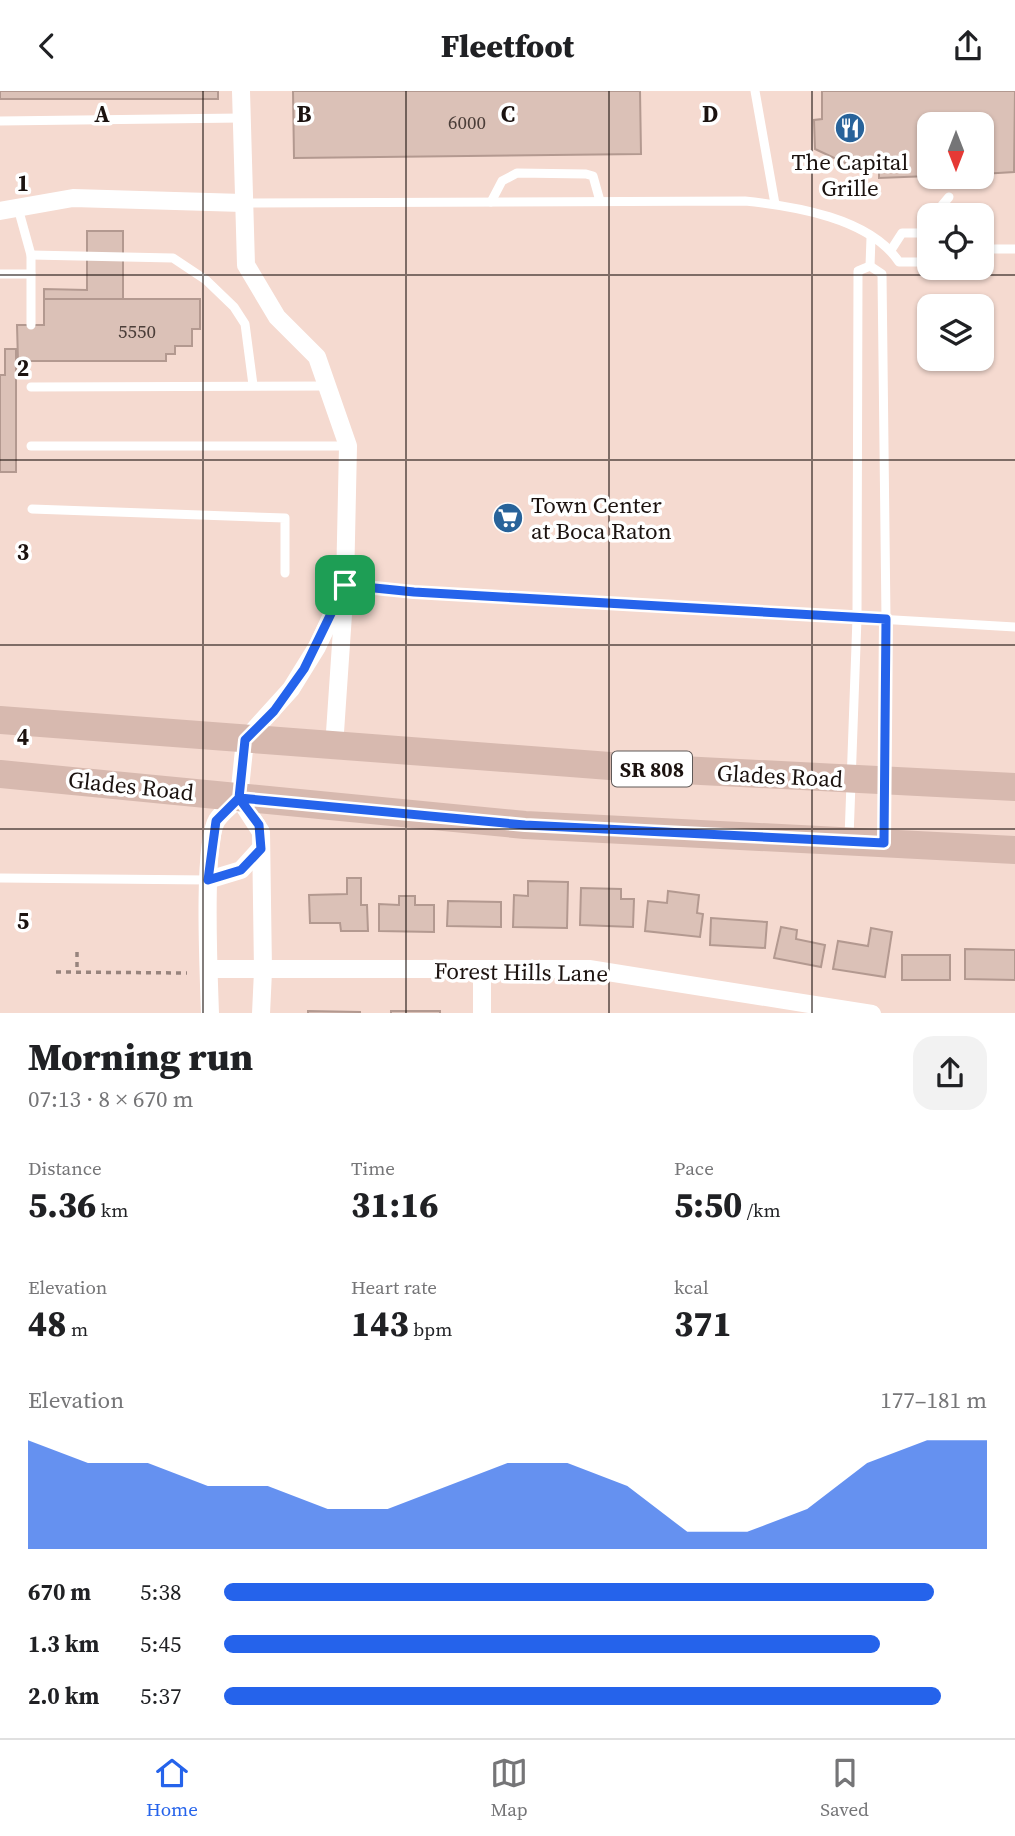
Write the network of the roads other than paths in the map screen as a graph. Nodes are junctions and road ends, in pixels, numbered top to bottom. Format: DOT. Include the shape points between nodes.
graph roads {
  1 [pos="241,91"];
  2 [pos="755,91"];
  3 [pos="241,118"];
  4 [pos="0,121"];
  5 [pos="949,197"];
  6 [pos="600,201"];
  7 [pos="491,202"];
  8 [pos="243,203"];
  9 [pos="944,203"];
  10 [pos="775,204"];
  11 [pos="18,208"];
  12 [pos="0,211"];
  13 [pos="917,233"];
  14 [pos="871,238"];
  15 [pos="994,249"];
  16 [pos="1015,249"];
  17 [pos="891,250"];
  18 [pos="31,255"];
  19 [pos="917,263"];
  20 [pos="870,266"];
  21 [pos="0,274"];
  22 [pos="31,274"];
  23 [pos="31,325"];
  24 [pos="253,386"];
  25 [pos="329,386"];
  26 [pos="31,387"];
  27 [pos="31,446"];
  28 [pos="348,446"];
  29 [pos="32,509"];
  30 [pos="285,573"];
  31 [pos="345,585"];
  32 [pos="856,618"];
  33 [pos="886,619"];
  34 [pos="1015,627"];
  35 [pos="0,720"];
  36 [pos="245,740"];
  37 [pos="334,747"];
  38 [pos="0,774"];
  39 [pos="853,780"];
  40 [pos="883,781"];
  41 [pos="1015,787"];
  42 [pos="239,798"];
  43 [pos="849,841"];
  44 [pos="884,843"];
  45 [pos="261,849"];
  46 [pos="1015,850"];
  47 [pos="0,878"];
  48 [pos="208,880"];
  49 [pos="209,969"];
  50 [pos="482,970"];
  51 [pos="263,971"];
  52 [pos="210,1013"];
  53 [pos="261,1013"];
  54 [pos="482,1013"];
  55 [pos="872,1013"];
  1 -- 3 [label="street"];
  2 -- 10 [label="lane"];
  3 -- 4 [label="lane"];
  3 -- 8 [label="street"];
  5 -- 9 [label="lane"];
  6 -- 7 [label="lane"];
  6 -- 7 [label="lane" via="593,176 517,173 502,181"];
  6 -- 10 [label="lane"];
  7 -- 8 [label="lane"];
  8 -- 11 [label="street" via="73,198"];
  8 -- 25 [label="street" via="246,265 276,317 317,357"];
  10 -- 14 [label="lane" via="820,213"];
  11 -- 12 [label="street"];
  11 -- 18 [label="lane"];
  13 -- 17 [label="lane" via="902,233"];
  14 -- 17 [label="lane"];
  14 -- 20 [label="lane"];
  15 -- 16 [label="lane"];
  17 -- 19 [label="lane" via="899,262"];
  18 -- 22 [label="lane"];
  18 -- 24 [label="lane" via="173,258 206,280 245,324"];
  20 -- 32 [label="lane" via="858,271"];
  20 -- 33 [label="lane" via="883,274"];
  21 -- 22 [label="lane"];
  22 -- 23 [label="lane"];
  24 -- 25 [label="lane"];
  24 -- 26 [label="lane"];
  25 -- 28 [label="street"];
  27 -- 28 [label="lane"];
  28 -- 31 [label="street"];
  29 -- 30 [label="lane" via="285,518"];
  31 -- 32 [label="lane"];
  31 -- 36 [label="street" via="304,669 274,711"];
  31 -- 37 [label="street"];
  32 -- 33 [label="lane"];
  32 -- 39 [label="lane"];
  33 -- 34 [label="lane"];
  33 -- 40 [label="lane"];
  35 -- 36 [label="main road, Glades Road / SR 808"];
  36 -- 37 [label="main road, Glades Road / SR 808"];
  36 -- 42 [label="street"];
  37 -- 39 [label="main road, Glades Road / SR 808"];
  38 -- 42 [label="main road, Glades Road"];
  39 -- 40 [label="main road, Glades Road / SR 808"];
  39 -- 43 [label="lane"];
  40 -- 41 [label="main road, Glades Road / SR 808"];
  40 -- 44 [label="lane"];
  42 -- 43 [label="main road, Glades Road" via="525,825"];
  42 -- 45 [label="street" via="259,825"];
  42 -- 48 [label="street" via="216,821"];
  43 -- 44 [label="main road, Glades Road"];
  44 -- 46 [label="main road, Glades Road"];
  45 -- 48 [label="street" via="241,870"];
  45 -- 51 [label="street"];
  47 -- 48 [label="lane"];
  48 -- 49 [label="street"];
  49 -- 51 [label="street, Forest Hills Lane"];
  49 -- 52 [label="street"];
  50 -- 51 [label="street, Forest Hills Lane"];
  50 -- 54 [label="street"];
  50 -- 55 [label="street, Forest Hills Lane" via="589,969"];
  51 -- 53 [label="street"];
}
